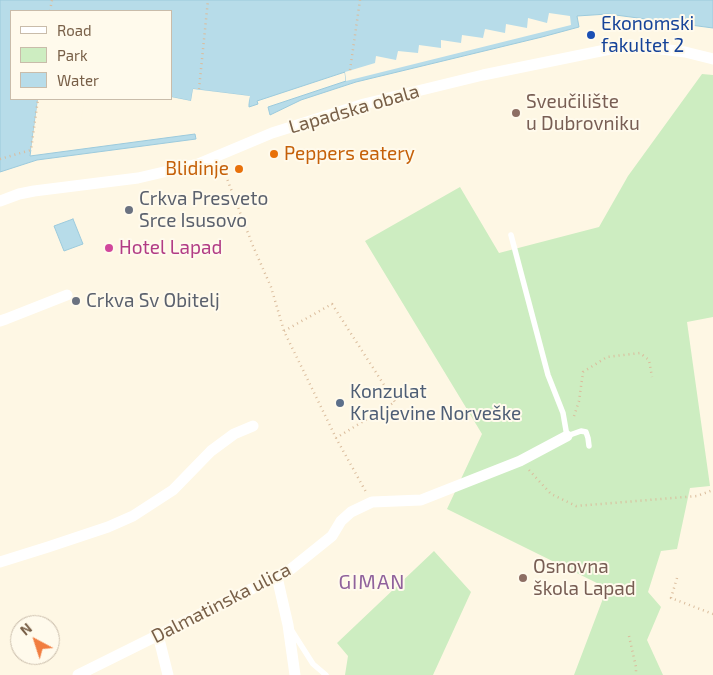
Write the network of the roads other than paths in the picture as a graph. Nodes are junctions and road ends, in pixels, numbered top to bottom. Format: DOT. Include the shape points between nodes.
graph roads {
  1 [pos="713,59"];
  2 [pos="0,201"];
  3 [pos="511,235"];
  4 [pos="68,295"];
  5 [pos="0,321"];
  6 [pos="253,426"];
  7 [pos="567,436"];
  8 [pos="589,446"];
  9 [pos="0,562"];
  10 [pos="276,577"];
  11 [pos="288,625"];
  12 [pos="158,635"];
  13 [pos="78,675"];
  14 [pos="168,675"];
  15 [pos="295,675"];
  16 [pos="326,675"];
  1 -- 2 [label="street, Lapadska obala" via="630,45 483,75 364,104 272,133 198,164 160,174 34,191"];
  3 -- 7 [label="lane"];
  4 -- 5 [label="street"];
  6 -- 9 [label="street" via="234,434 212,450 173,490 133,516"];
  7 -- 8 [label="lane" via="586,432"];
  7 -- 10 [label="street, Dalmatinska ulica" via="520,461 421,500 372,502 351,512 332,536"];
  10 -- 11 [label="street"];
  10 -- 12 [label="street, Dalmatinska ulica"];
  11 -- 15 [label="street"];
  11 -- 16 [label="lane" via="313,664"];
  12 -- 13 [label="street, Dalmatinska ulica"];
  12 -- 14 [label="street"];
}
